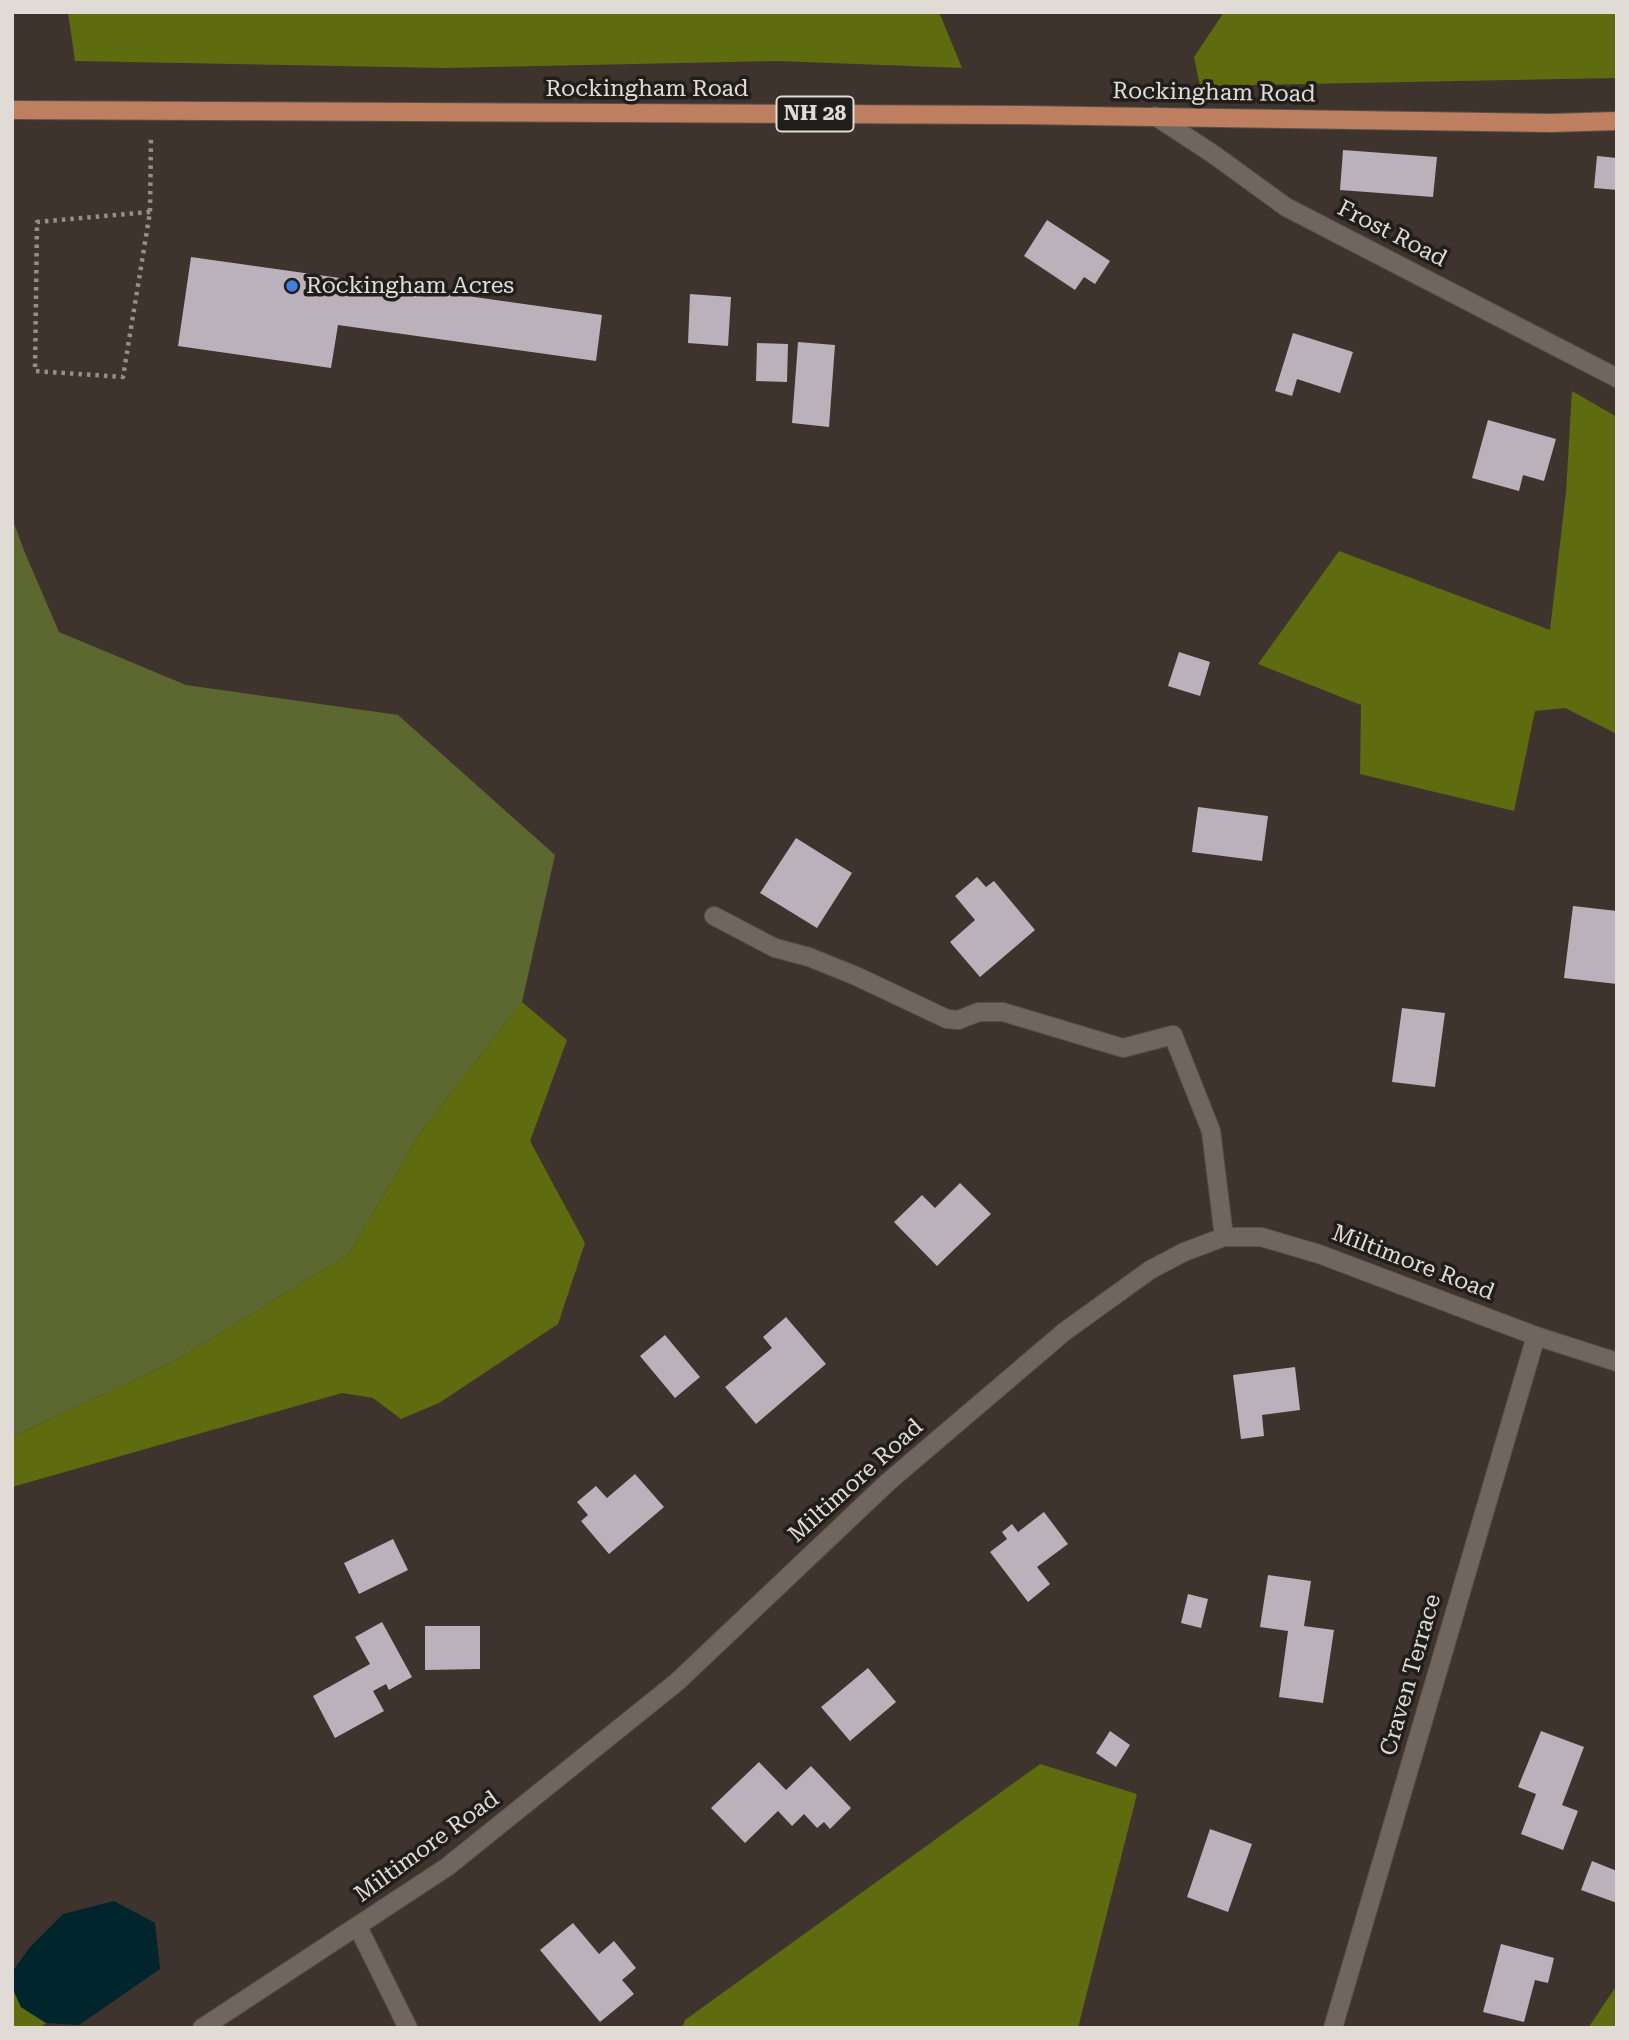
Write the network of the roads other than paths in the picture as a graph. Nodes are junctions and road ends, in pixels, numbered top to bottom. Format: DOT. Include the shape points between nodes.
graph roads {
  1 [pos="12,110"];
  2 [pos="1156,116"];
  3 [pos="1617,121"];
  4 [pos="1617,378"];
  5 [pos="714,916"];
  6 [pos="1224,1237"];
  7 [pos="1536,1336"];
  8 [pos="1617,1362"];
  9 [pos="359,1927"];
  10 [pos="202,2028"];
  11 [pos="408,2028"];
  12 [pos="1333,2028"];
  1 -- 2 [label="main road, Rockingham Road / NH 28"];
  2 -- 3 [label="main road, Rockingham Road / NH 28"];
  2 -- 4 [label="street, Frost Road" via="1286,207"];
  5 -- 6 [label="street" via="775,947 856,976 947,1019 1003,1012 1123,1048 1172,1035 1210,1131"];
  6 -- 7 [label="street, Miltimore Road" via="1261,1237 1319,1254"];
  6 -- 9 [label="street, Miltimore Road" via="1150,1270 1064,1332 888,1482 677,1682 447,1867"];
  7 -- 8 [label="street, Miltimore Road"];
  7 -- 12 [label="street, Craven Terrace"];
  9 -- 10 [label="street, Miltimore Road"];
  9 -- 11 [label="street"];
}
